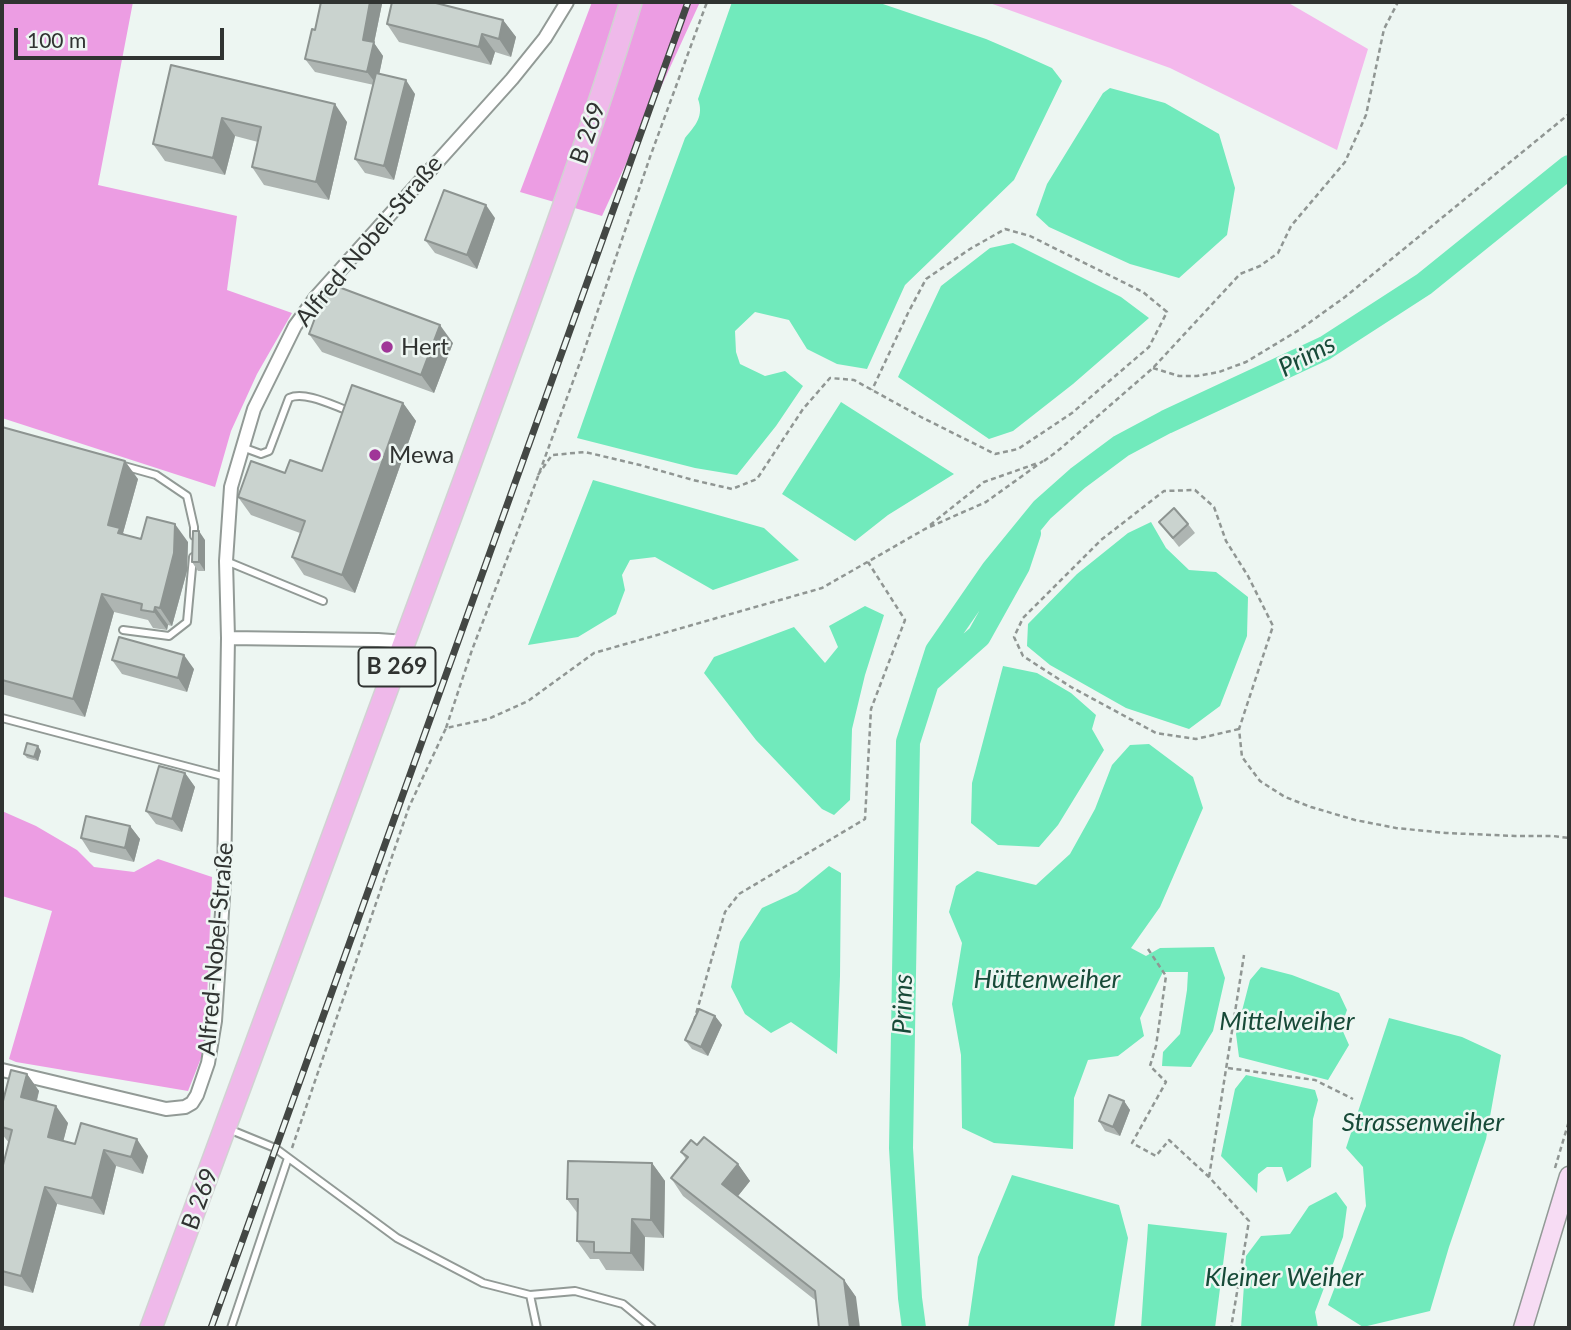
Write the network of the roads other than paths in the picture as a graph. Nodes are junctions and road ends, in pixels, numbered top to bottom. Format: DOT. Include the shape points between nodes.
graph roads {
  1 [pos="567,2"];
  2 [pos="631,2"];
  3 [pos="351,412"];
  4 [pos="242,447"];
  5 [pos="118,464"];
  6 [pos="226,561"];
  7 [pos="323,601"];
  8 [pos="123,631"];
  9 [pos="228,638"];
  10 [pos="406,642"];
  11 [pos="2,718"];
  12 [pos="226,778"];
  13 [pos="2,1070"];
  14 [pos="226,1128"];
  15 [pos="288,1157"];
  16 [pos="1569,1176"];
  17 [pos="530,1295"];
  18 [pos="151,1328"];
  19 [pos="231,1328"];
  20 [pos="537,1328"];
  21 [pos="652,1328"];
  22 [pos="1523,1328"];
  1 -- 4 [label="street, Alfred-Nobel-Straße" via="512,79 316,297 276,362"];
  2 -- 10 [label="main road, B 269 / B 269"];
  3 -- 4 [label="lane" via="293,396 269,451 261,454"];
  4 -- 6 [label="street, Alfred-Nobel-Straße" via="231,486"];
  5 -- 8 [label="lane" via="156,474 187,496 194,527 187,622 169,636"];
  6 -- 7 [label="lane"];
  6 -- 9 [label="street, Alfred-Nobel-Straße"];
  9 -- 10 [label="street"];
  9 -- 12 [label="street, Alfred-Nobel-Straße"];
  10 -- 14 [label="main road, B 269 / B 269"];
  11 -- 12 [label="lane"];
  12 -- 13 [label="street, Alfred-Nobel-Straße" via="225,881 215,1021 208,1063 192,1103 166,1109"];
  14 -- 15 [label="lane"];
  14 -- 18 [label="main road, B 269 / B 269"];
  15 -- 17 [label="lane" via="397,1238 483,1283"];
  15 -- 19 [label="lane"];
  16 -- 22 [label="main road"];
  17 -- 20 [label="lane"];
  17 -- 21 [label="lane" via="575,1291 623,1304"];
}
